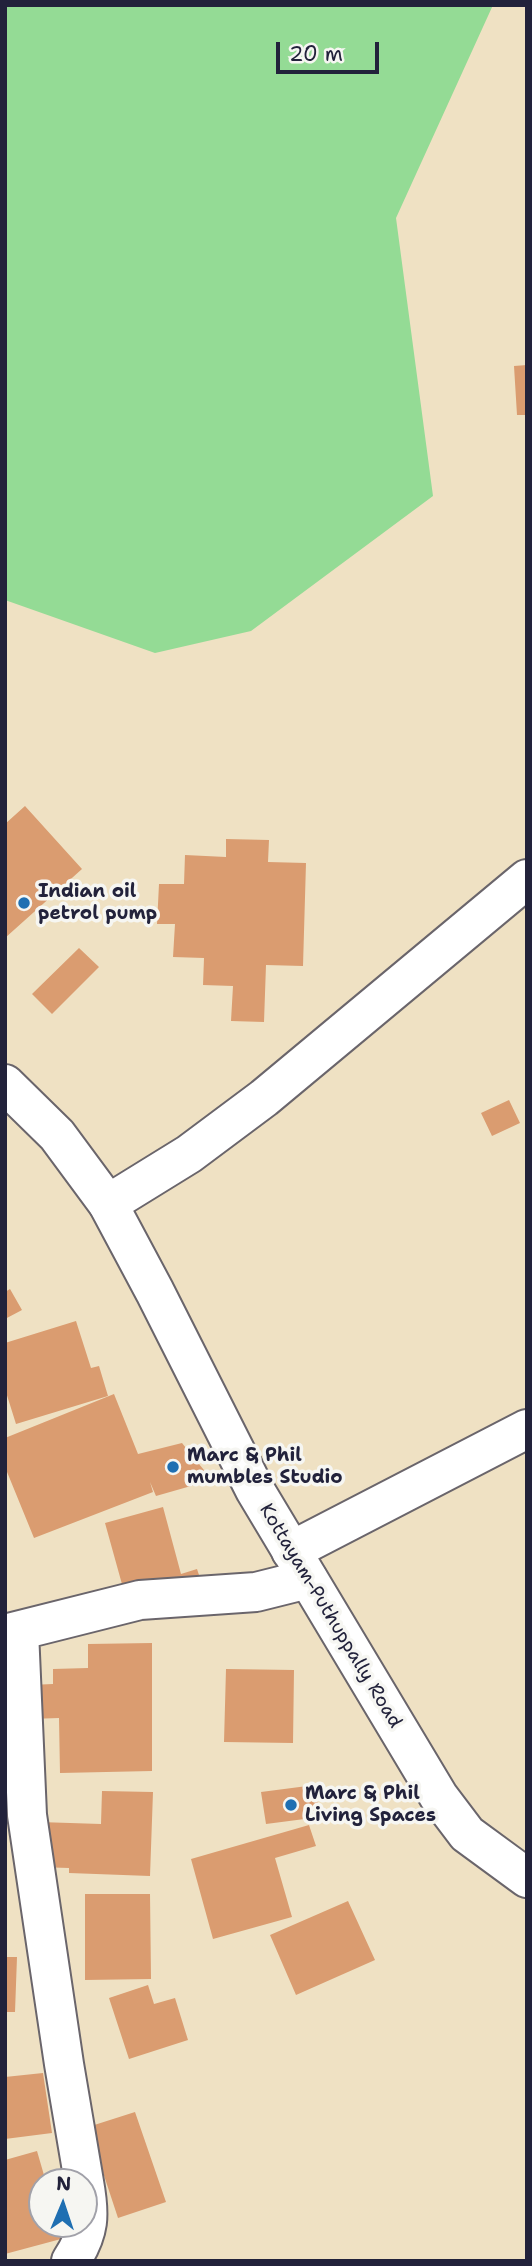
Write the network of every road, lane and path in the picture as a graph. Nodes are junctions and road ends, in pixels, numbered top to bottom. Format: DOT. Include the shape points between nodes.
graph roads {
  1 [pos="527,880"];
  2 [pos="5,1084"];
  3 [pos="108,1203"];
  4 [pos="527,1429"];
  5 [pos="300,1565"];
  6 [pos="12,1632"];
  7 [pos="527,1878"];
  8 [pos="82,2168"];
  9 [pos="83,2238"];
  10 [pos="71,2261"];
  1 -- 3 [label="street" via="264,1098 189,1154"];
  2 -- 3 [label="street, Kottayam-Puthuppally Road" via="57,1135"];
  3 -- 5 [label="street, Kottayam-Puthuppally Road" via="255,1490"];
  4 -- 5 [label="street"];
  5 -- 6 [label="street" via="256,1592 139,1600"];
  5 -- 7 [label="street, Kottayam-Puthuppally Road" via="439,1797 467,1834"];
  6 -- 8 [label="street" via="27,1815"];
  9 -- 10 [label="street"];
}
